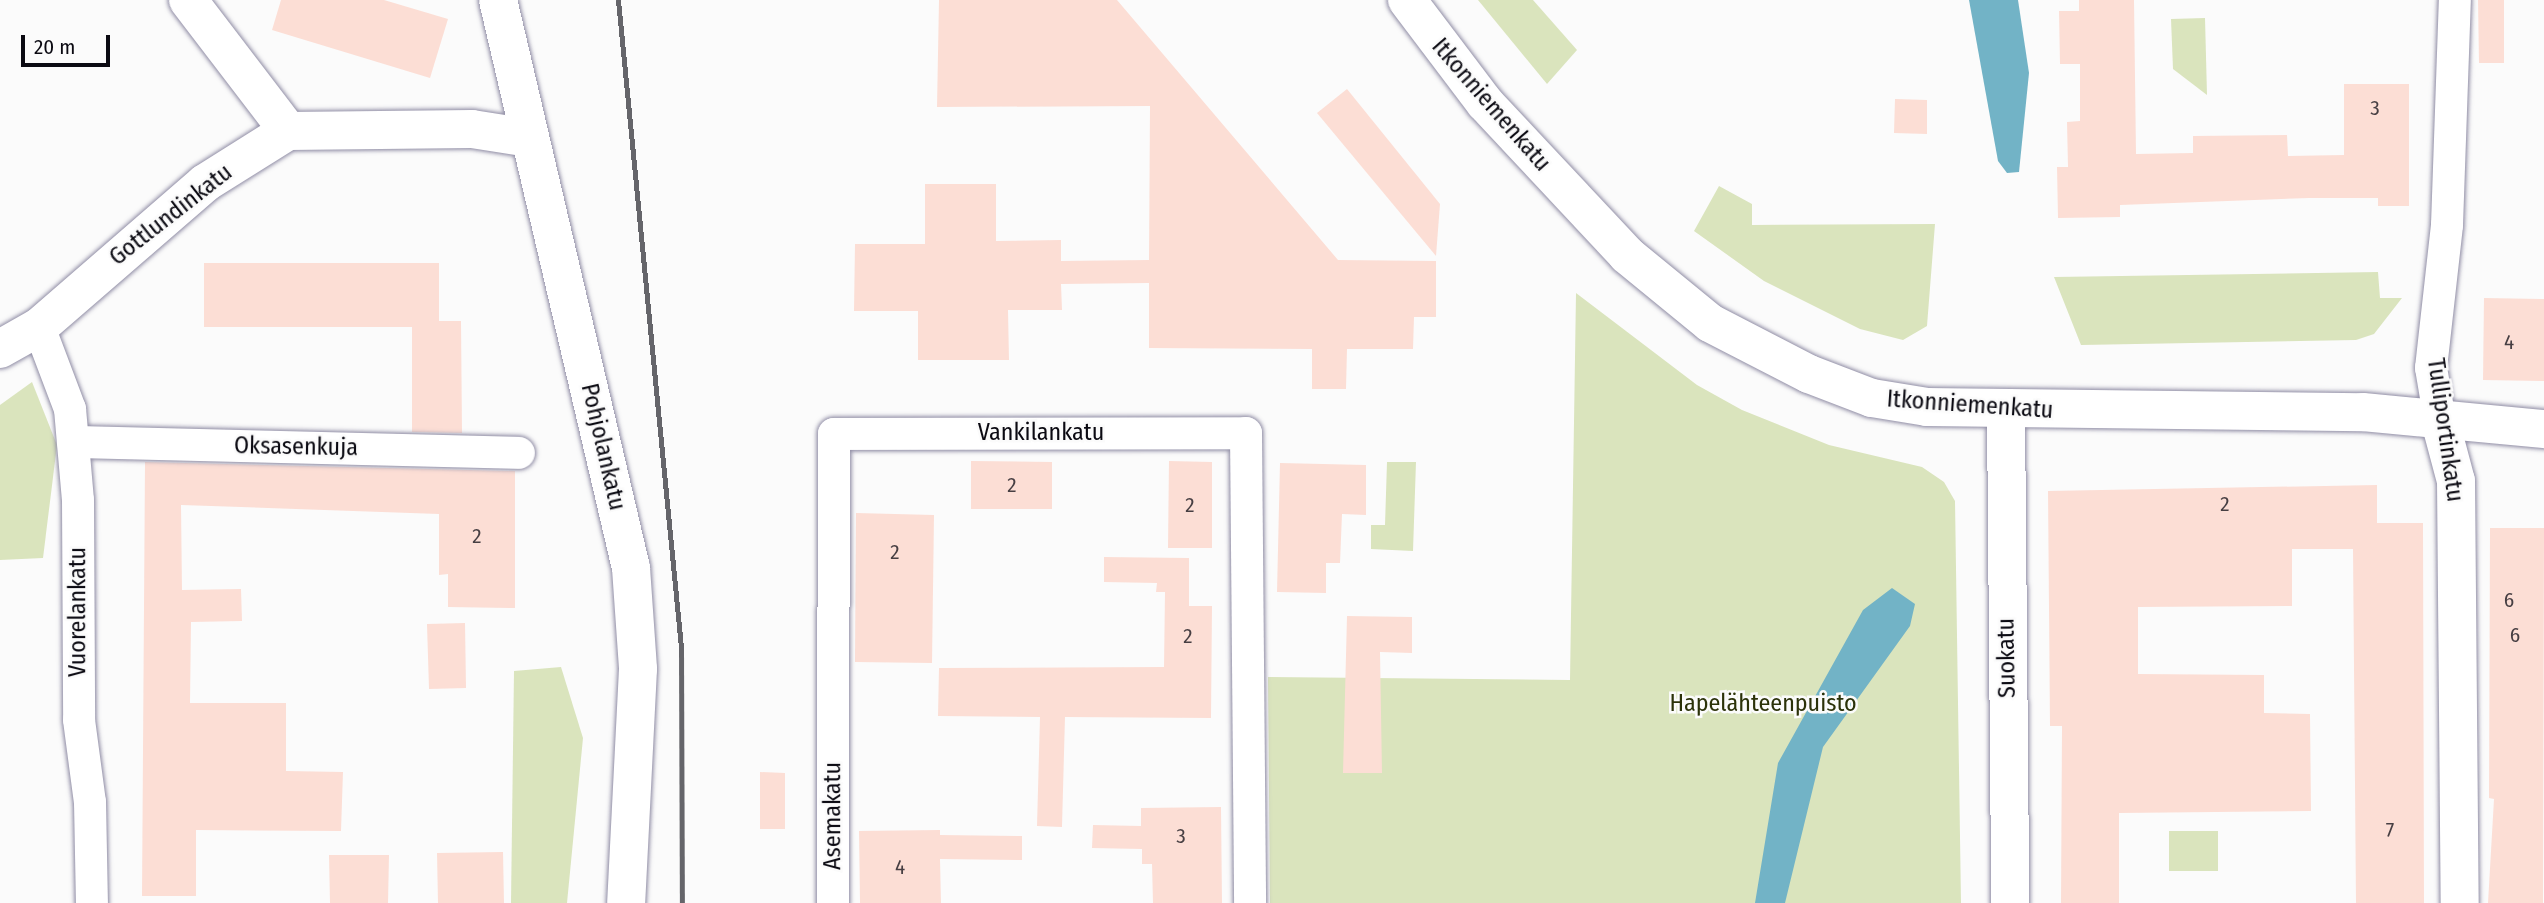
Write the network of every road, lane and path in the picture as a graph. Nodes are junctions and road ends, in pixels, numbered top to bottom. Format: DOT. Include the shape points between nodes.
graph roads {
  1 [pos="188,0"];
  2 [pos="498,0"];
  3 [pos="1407,0"];
  4 [pos="2455,0"];
  5 [pos="288,131"];
  6 [pos="529,138"];
  7 [pos="39,327"];
  8 [pos="0,349"];
  9 [pos="2006,412"];
  10 [pos="2440,421"];
  11 [pos="2544,429"];
  12 [pos="74,442"];
  13 [pos="519,453"];
  14 [pos="833,730"];
  15 [pos="92,903"];
  16 [pos="626,903"];
  17 [pos="833,903"];
  18 [pos="1250,903"];
  19 [pos="2010,903"];
  20 [pos="2460,903"];
  1 -- 5 [label="main road"];
  2 -- 6 [label="main road, Pohjolankatu"];
  3 -- 9 [label="main road, Itkonniemenkatu" via="1440,50 1589,218 1710,323 1762,355 1872,398"];
  4 -- 10 [label="street, Tulliportinkatu" via="2447,225 2431,368"];
  5 -- 6 [label="main road" via="472,129"];
  5 -- 7 [label="main road, Gottlundinkatu" via="205,183"];
  6 -- 16 [label="main road, Pohjolankatu" via="631,568 638,683"];
  7 -- 8 [label="main road, Gottlundinkatu"];
  7 -- 12 [label="street, Vuorelankatu" via="71,409"];
  9 -- 10 [label="main road, Itkonniemenkatu" via="2363,412"];
  9 -- 19 [label="main road, Suokatu"];
  10 -- 11 [label="main road, Itkonniemenkatu"];
  10 -- 20 [label="main road, Tulliportinkatu" via="2456,481"];
  12 -- 13 [label="street, Oksasenkuja"];
  12 -- 15 [label="street, Vuorelankatu" via="79,720 90,802"];
  14 -- 17 [label="street, Asemakatu"];
  14 -- 18 [label="street, Vankilankatu" via="834,434 1246,433"];
}
